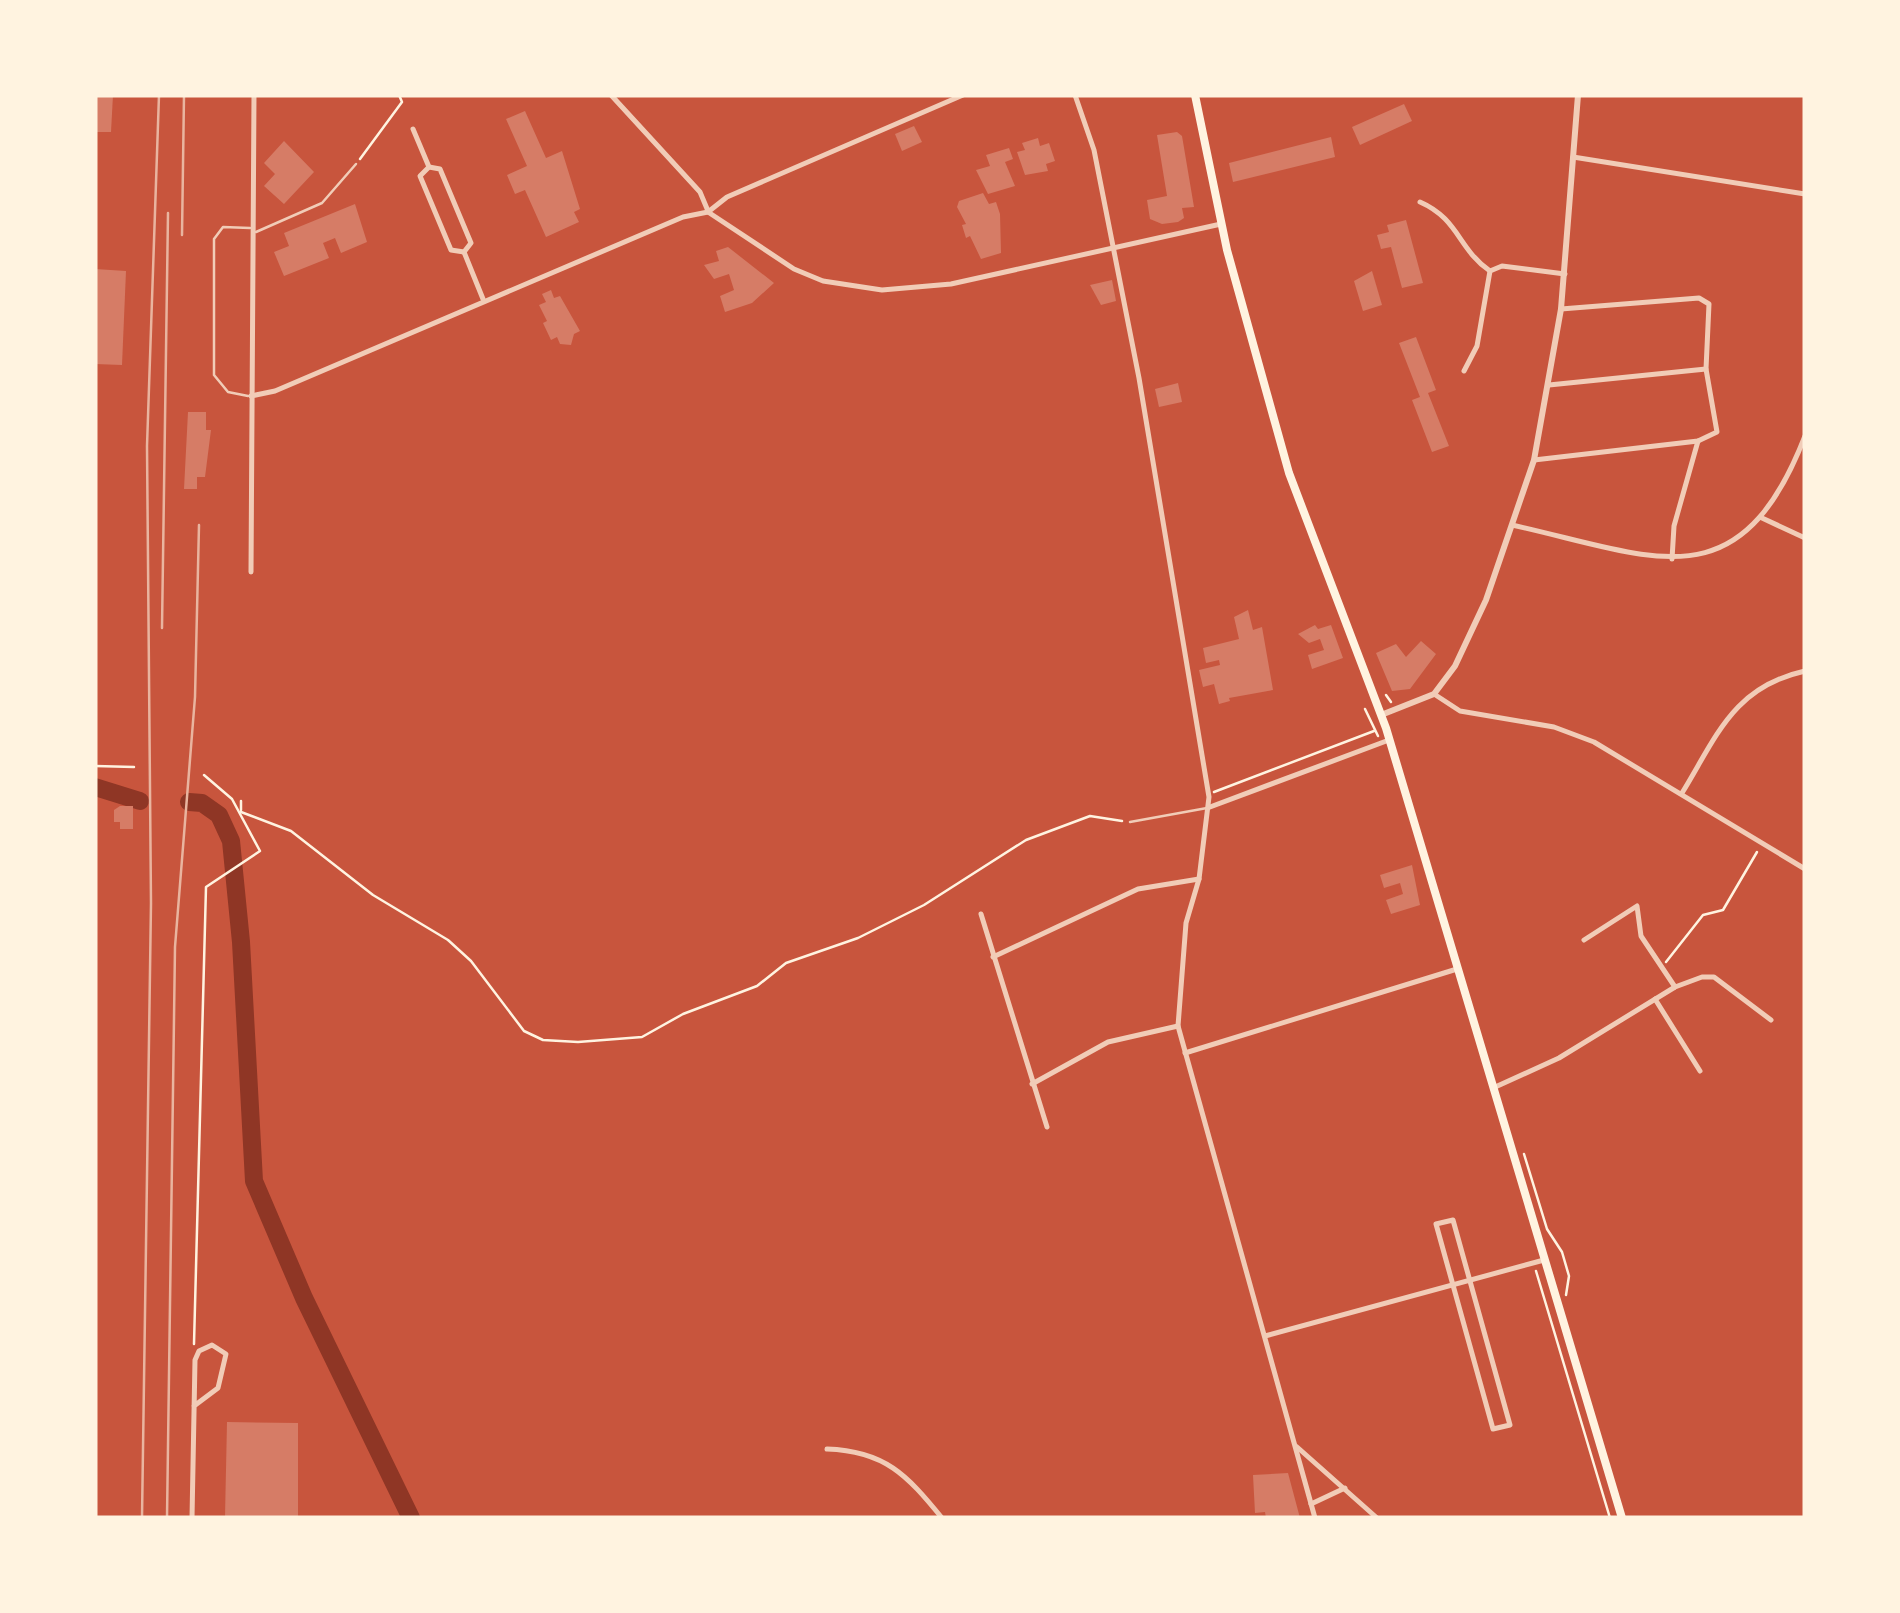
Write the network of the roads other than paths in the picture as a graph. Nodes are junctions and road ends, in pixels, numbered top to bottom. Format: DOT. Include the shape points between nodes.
graph roads {
  1 [pos="254,95"];
  2 [pos="940,95"];
  3 [pos="962,95"];
  4 [pos="1075,95"];
  5 [pos="1195,95"];
  6 [pos="1578,95"];
  7 [pos="614,96"];
  8 [pos="944,103"];
  9 [pos="413,129"];
  10 [pos="1573,156"];
  11 [pos="356,164"];
  12 [pos="429,167"];
  13 [pos="1805,194"];
  14 [pos="1420,202"];
  15 [pos="708,212"];
  16 [pos="1221,224"];
  17 [pos="251,231"];
  18 [pos="1112,246"];
  19 [pos="464,252"];
  20 [pos="1490,271"];
  21 [pos="1565,274"];
  22 [pos="484,299"];
  23 [pos="1561,309"];
  24 [pos="1706,369"];
  25 [pos="1464,371"];
  26 [pos="1550,384"];
  27 [pos="251,396"];
  28 [pos="1805,436"];
  29 [pos="1698,441"];
  30 [pos="1534,460"];
  31 [pos="1762,518"];
  32 [pos="1512,525"];
  33 [pos="1805,538"];
  34 [pos="1672,559"];
  35 [pos="250,572"];
  36 [pos="1805,672"];
  37 [pos="1434,694"];
  38 [pos="1381,715"];
  39 [pos="1389,740"];
  40 [pos="1682,794"];
  41 [pos="1210,807"];
  42 [pos="1130,822"];
  43 [pos="1805,869"];
  44 [pos="1198,879"];
  45 [pos="981,914"];
  46 [pos="1584,940"];
  47 [pos="993,957"];
  48 [pos="1457,969"];
  49 [pos="1674,987"];
  50 [pos="1655,999"];
  51 [pos="1771,1020"];
  52 [pos="1178,1026"];
  53 [pos="1185,1053"];
  54 [pos="1700,1071"];
  55 [pos="1032,1084"];
  56 [pos="1493,1088"];
  57 [pos="1047,1126"];
  58 [pos="1544,1260"];
  59 [pos="1470,1279"];
  60 [pos="1452,1284"];
  61 [pos="1264,1336"];
  62 [pos="194,1406"];
  63 [pos="1295,1445"];
  64 [pos="828,1448"];
  65 [pos="1345,1488"];
  66 [pos="1311,1504"];
  67 [pos="192,1518"];
  68 [pos="942,1518"];
  69 [pos="1315,1518"];
  70 [pos="1377,1518"];
  71 [pos="1622,1518"];
  1 -- 17 [label="street"];
  2 -- 8 [label="street"];
  3 -- 8 [label="street"];
  4 -- 18 [label="street" via="1094,150"];
  5 -- 16 [label="main road"];
  6 -- 10 [label="street"];
  7 -- 15 [label="street" via="700,192"];
  8 -- 15 [label="street" via="728,197"];
  9 -- 12 [label="street"];
  10 -- 13 [label="street"];
  10 -- 21 [label="street"];
  11 -- 17 [label="lane" via="322,203"];
  12 -- 19 [label="street" via="440,169 471,243"];
  12 -- 19 [label="street" via="420,176 426,191 451,250"];
  14 -- 20 [label="street" via="1442,212"];
  15 -- 18 [label="street" via="794,268 882,290 951,284"];
  15 -- 22 [label="street"];
  16 -- 18 [label="street"];
  16 -- 38 [label="main road" via="1288,473"];
  17 -- 27 [label="street"];
  17 -- 27 [label="lane" via="223,227 215,236 213,355 220,386"];
  18 -- 41 [label="street"];
  19 -- 22 [label="street"];
  20 -- 21 [label="street" via="1502,266"];
  20 -- 25 [label="street" via="1476,346"];
  21 -- 23 [label="street"];
  22 -- 27 [label="street"];
  23 -- 24 [label="street" via="1700,298 1709,304"];
  23 -- 26 [label="street"];
  24 -- 26 [label="street"];
  24 -- 29 [label="street" via="1716,432"];
  26 -- 30 [label="street"];
  27 -- 35 [label="street"];
  28 -- 31 [label="street"];
  29 -- 30 [label="street"];
  29 -- 34 [label="street" via="1674,526"];
  30 -- 32 [label="street"];
  31 -- 33 [label="street"];
  31 -- 34 [label="street" via="1734,542"];
  32 -- 34 [label="street"];
  32 -- 37 [label="street" via="1464,648"];
  36 -- 40 [label="street" via="1779,677 1735,706"];
  37 -- 38 [label="street"];
  37 -- 40 [label="street" via="1460,711 1574,733"];
  38 -- 39 [label="main road"];
  39 -- 41 [label="street"];
  39 -- 48 [label="main road"];
  40 -- 43 [label="street"];
  41 -- 42 [label="lane"];
  41 -- 44 [label="street"];
  44 -- 47 [label="street" via="1138,889"];
  44 -- 52 [label="street" via="1186,923"];
  45 -- 47 [label="street"];
  46 -- 49 [label="street" via="1637,906 1641,936"];
  47 -- 55 [label="street"];
  48 -- 53 [label="street"];
  48 -- 56 [label="main road"];
  49 -- 50 [label="street"];
  49 -- 51 [label="street" via="1714,978"];
  50 -- 54 [label="street"];
  50 -- 56 [label="street" via="1559,1058"];
  52 -- 53 [label="street"];
  52 -- 55 [label="street" via="1108,1042"];
  53 -- 61 [label="street"];
  55 -- 57 [label="street"];
  56 -- 58 [label="main road"];
  58 -- 59 [label="street"];
  58 -- 71 [label="main road"];
  59 -- 60 [label="street"];
  59 -- 60 [label="street" via="1453,1220 1436,1224"];
  59 -- 60 [label="street" via="1510,1425 1493,1429"];
  60 -- 61 [label="street"];
  61 -- 63 [label="street"];
  62 -- 62 [label="street" via="218,1388 226,1354 212,1345 195,1360"];
  62 -- 67 [label="street"];
  63 -- 65 [label="street"];
  63 -- 66 [label="street"];
  64 -- 68 [label="street" via="884,1460"];
  65 -- 66 [label="street"];
  65 -- 70 [label="street"];
  66 -- 69 [label="street"];
}
